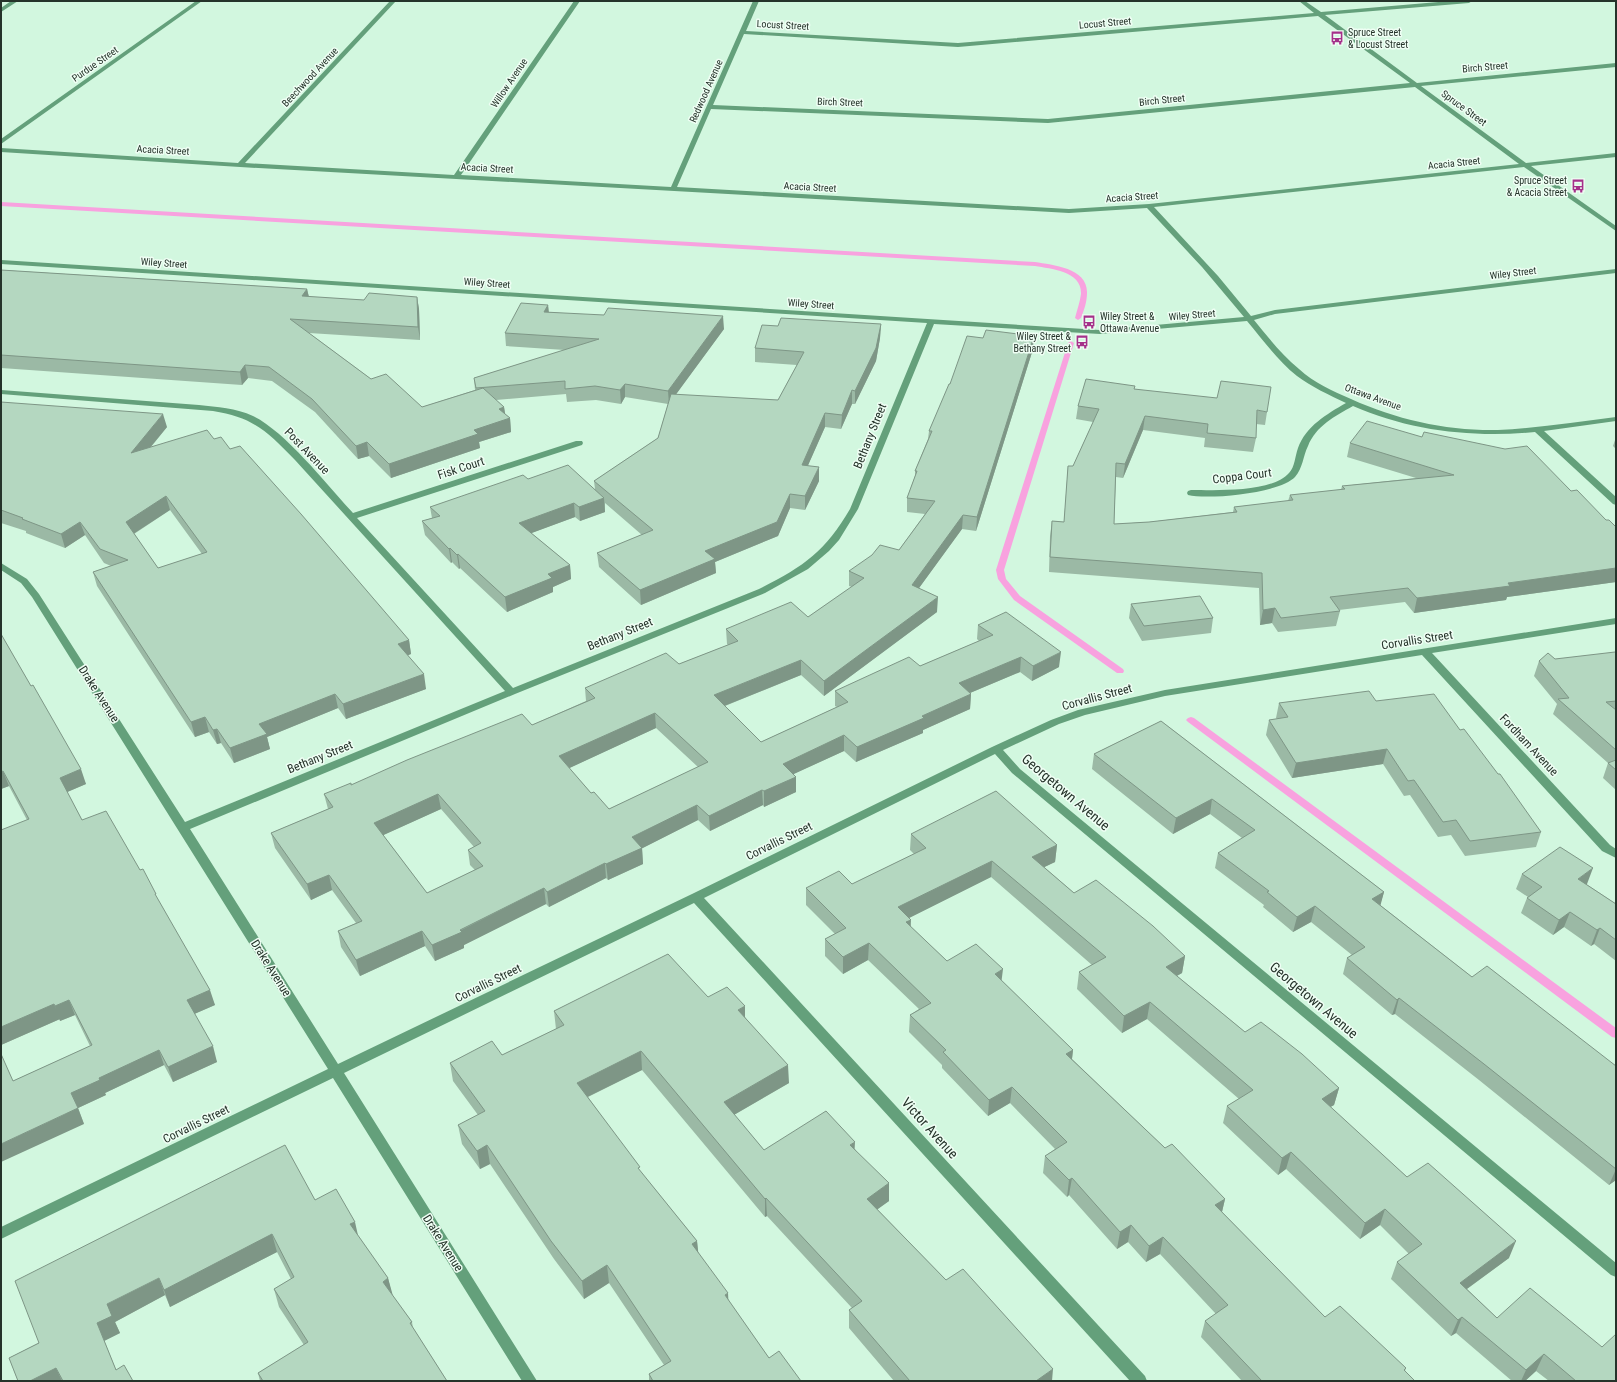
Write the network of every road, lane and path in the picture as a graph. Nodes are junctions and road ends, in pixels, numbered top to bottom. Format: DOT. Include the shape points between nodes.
graph roads {
  1 [pos="15,1"];
  2 [pos="199,1"];
  3 [pos="393,1"];
  4 [pos="577,1"];
  5 [pos="756,1"];
  6 [pos="1302,1"];
  7 [pos="1469,1"];
  8 [pos="1,10"];
  9 [pos="1319,13"];
  10 [pos="742,32"];
  11 [pos="1616,65"];
  12 [pos="1415,84"];
  13 [pos="709,107"];
  14 [pos="1,142"];
  15 [pos="1,150"];
  16 [pos="1616,155"];
  17 [pos="240,165"];
  18 [pos="1525,165"];
  19 [pos="458,176"];
  20 [pos="673,189"];
  21 [pos="1149,206"];
  22 [pos="1616,229"];
  23 [pos="1,262"];
  24 [pos="1616,271"];
  25 [pos="1249,319"];
  26 [pos="931,322"];
  27 [pos="1,392"];
  28 [pos="1352,403"];
  29 [pos="1616,419"];
  30 [pos="1538,430"];
  31 [pos="579,443"];
  32 [pos="1191,493"];
  33 [pos="1616,502"];
  34 [pos="351,517"];
  35 [pos="1,566"];
  36 [pos="1616,621"];
  37 [pos="1425,652"];
  38 [pos="511,692"];
  39 [pos="996,749"];
  40 [pos="183,827"];
  41 [pos="1616,854"];
  42 [pos="696,897"];
  43 [pos="335,1072"];
  44 [pos="1,1233"];
  45 [pos="1616,1271"];
  46 [pos="530,1381"];
  47 [pos="1140,1381"];
  1 -- 8 [label="street"];
  2 -- 14 [label="street, Purdue Street"];
  3 -- 17 [label="street, Beechwood Avenue"];
  4 -- 19 [label="street, Willow Avenue"];
  5 -- 10 [label="street, Redwood Avenue"];
  6 -- 9 [label="street, Spruce Street"];
  7 -- 9 [label="street, Locust Street"];
  9 -- 10 [label="street, Locust Street" via="958,45"];
  9 -- 12 [label="street, Spruce Street"];
  10 -- 13 [label="street, Redwood Avenue"];
  11 -- 12 [label="street, Birch Street"];
  12 -- 13 [label="street, Birch Street" via="1048,121"];
  12 -- 18 [label="street, Spruce Street"];
  13 -- 20 [label="street, Redwood Avenue"];
  15 -- 17 [label="street, Acacia Street"];
  16 -- 18 [label="street, Acacia Street"];
  17 -- 19 [label="street, Acacia Street"];
  18 -- 21 [label="street, Acacia Street"];
  18 -- 22 [label="street, Spruce Street"];
  19 -- 20 [label="street, Acacia Street"];
  20 -- 21 [label="street, Acacia Street" via="1069,211"];
  21 -- 25 [label="street, Ottawa Avenue"];
  23 -- 26 [label="street, Wiley Street"];
  24 -- 25 [label="street, Wiley Street" via="1274,312"];
  25 -- 26 [label="street, Wiley Street" via="1100,332"];
  25 -- 28 [label="street, Ottawa Avenue" via="1297,371 1320,387"];
  26 -- 38 [label="street, Bethany Street" via="854,509 832,544 818,559 802,571 762,591"];
  27 -- 34 [label="street, Post Avenue" via="199,407 255,420 280,440"];
  28 -- 30 [label="street, Ottawa Avenue" via="1397,418 1449,428 1497,432"];
  28 -- 32 [label="street, Coppa Court" via="1309,434 1296,470 1280,484 1246,490"];
  29 -- 30 [label="street, Ottawa Avenue"];
  30 -- 33 [label="street"];
  31 -- 34 [label="street, Fisk Court"];
  34 -- 38 [label="street, Post Avenue"];
  35 -- 40 [label="street, Drake Avenue" via="24,581 36,596"];
  36 -- 37 [label="street, Corvallis Street"];
  37 -- 39 [label="street, Corvallis Street" via="1165,693 1113,704 1055,722"];
  37 -- 41 [label="street, Fordham Avenue" via="1606,848"];
  38 -- 40 [label="street, Bethany Street"];
  39 -- 42 [label="street, Corvallis Street"];
  39 -- 45 [label="street, Georgetown Avenue" via="1016,771"];
  40 -- 43 [label="street, Drake Avenue"];
  42 -- 43 [label="street, Corvallis Street"];
  42 -- 47 [label="street, Victor Avenue"];
  43 -- 44 [label="street, Corvallis Street"];
  43 -- 46 [label="street, Drake Avenue"];
}
